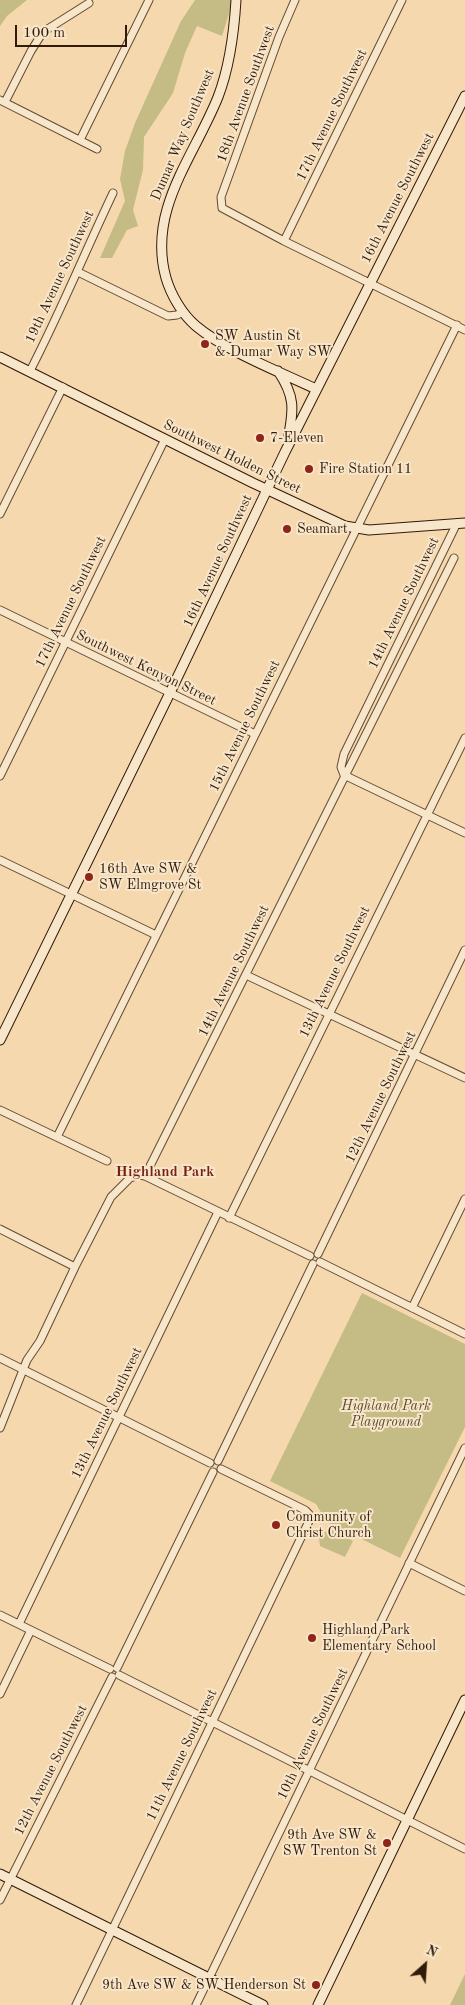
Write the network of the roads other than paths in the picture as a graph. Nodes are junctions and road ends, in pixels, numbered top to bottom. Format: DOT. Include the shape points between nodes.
graph roads {
  1 [pos="149,0"];
  2 [pos="236,0"];
  3 [pos="295,0"];
  4 [pos="402,0"];
  5 [pos="89,3"];
  6 [pos="465,96"];
  7 [pos="2,101"];
  8 [pos="80,140"];
  9 [pos="98,149"];
  10 [pos="113,193"];
  11 [pos="284,240"];
  12 [pos="78,272"];
  13 [pos="371,283"];
  14 [pos="183,312"];
  15 [pos="456,325"];
  16 [pos="465,330"];
  17 [pos="0,357"];
  18 [pos="278,371"];
  19 [pos="30,372"];
  20 [pos="62,387"];
  21 [pos="316,389"];
  22 [pos="165,439"];
  23 [pos="286,452"];
  24 [pos="267,490"];
  25 [pos="0,514"];
  26 [pos="461,523"];
  27 [pos="356,529"];
  28 [pos="454,558"];
  29 [pos="0,610"];
  30 [pos="66,642"];
  31 [pos="170,694"];
  32 [pos="255,734"];
  33 [pos="465,738"];
  34 [pos="344,775"];
  35 [pos="0,776"];
  36 [pos="427,814"];
  37 [pos="465,833"];
  38 [pos="0,860"];
  39 [pos="71,895"];
  40 [pos="156,935"];
  41 [pos="465,950"];
  42 [pos="246,974"];
  43 [pos="329,1014"];
  44 [pos="0,1040"];
  45 [pos="416,1054"];
  46 [pos="465,1078"];
  47 [pos="0,1110"];
  48 [pos="57,1137"];
  49 [pos="107,1161"];
  50 [pos="144,1176"];
  51 [pos="465,1199"];
  52 [pos="218,1212"];
  53 [pos="229,1218"];
  54 [pos="0,1229"];
  55 [pos="318,1254"];
  56 [pos="310,1256"];
  57 [pos="317,1263"];
  58 [pos="75,1267"];
  59 [pos="412,1308"];
  60 [pos="465,1334"];
  61 [pos="0,1358"];
  62 [pos="22,1369"];
  63 [pos="118,1417"];
  64 [pos="0,1428"];
  65 [pos="465,1448"];
  66 [pos="218,1461"];
  67 [pos="210,1463"];
  68 [pos="221,1469"];
  69 [pos="212,1472"];
  70 [pos="409,1563"];
  71 [pos="465,1591"];
  72 [pos="0,1615"];
  73 [pos="19,1624"];
  74 [pos="31,1630"];
  75 [pos="114,1672"];
  76 [pos="0,1694"];
  77 [pos="465,1700"];
  78 [pos="212,1722"];
  79 [pos="309,1770"];
  80 [pos="407,1820"];
  81 [pos="465,1849"];
  82 [pos="0,1874"];
  83 [pos="10,1879"];
  84 [pos="0,1900"];
  85 [pos="113,1930"];
  86 [pos="209,1978"];
  87 [pos="76,2005"];
  88 [pos="196,2005"];
  89 [pos="263,2005"];
  90 [pos="318,2005"];
  1 -- 8 [label="street"];
  2 -- 14 [label="street, Dumar Way Southwest" via="227,68 218,96 169,200 163,223 163,267 170,291"];
  3 -- 11 [label="street, 18th Avenue Southwest" via="220,204 226,212"];
  4 -- 11 [label="street, 17th Avenue Southwest"];
  5 -- 7 [label="street" via="44,32"];
  6 -- 13 [label="street, 16th Avenue Southwest"];
  7 -- 8 [label="street"];
  8 -- 9 [label="street"];
  10 -- 12 [label="street, 19th Avenue Southwest"];
  11 -- 13 [label="street"];
  12 -- 14 [label="street" via="168,316"];
  12 -- 19 [label="street, 19th Avenue Southwest"];
  13 -- 15 [label="street"];
  13 -- 21 [label="street, 16th Avenue Southwest"];
  14 -- 18 [label="street, Dumar Way Southwest" via="194,325 226,346"];
  15 -- 16 [label="street"];
  15 -- 27 [label="street, 15th Avenue Southwest"];
  17 -- 19 [label="street, Southwest Holden Street"];
  18 -- 21 [label="street, Dumar Way Southwest"];
  18 -- 23 [label="street" via="293,405"];
  19 -- 20 [label="street, Southwest Holden Street"];
  20 -- 22 [label="street, Southwest Holden Street"];
  20 -- 25 [label="street"];
  21 -- 23 [label="street, 16th Avenue Southwest"];
  22 -- 24 [label="street, Southwest Holden Street"];
  22 -- 30 [label="street, 17th Avenue Southwest"];
  23 -- 24 [label="street, 16th Avenue Southwest"];
  24 -- 27 [label="street, Southwest Holden Street"];
  24 -- 31 [label="street, 16th Avenue Southwest"];
  26 -- 27 [label="street, Southwest Holden Street"];
  26 -- 34 [label="street, 14th Avenue Southwest" via="344,754 341,767"];
  27 -- 32 [label="street, 15th Avenue Southwest"];
  28 -- 34 [label="street, 14th Avenue Southwest"];
  29 -- 30 [label="street, Southwest Kenyon Street"];
  30 -- 31 [label="street, Southwest Kenyon Street"];
  30 -- 35 [label="street, 17th Avenue Southwest"];
  31 -- 32 [label="street, Southwest Kenyon Street"];
  31 -- 39 [label="street, 16th Avenue Southwest"];
  32 -- 40 [label="street, 15th Avenue Southwest"];
  33 -- 36 [label="street, 13th Avenue Southwest"];
  34 -- 36 [label="street"];
  34 -- 42 [label="street, 14th Avenue Southwest"];
  36 -- 37 [label="street"];
  36 -- 43 [label="street, 13th Avenue Southwest"];
  38 -- 39 [label="street"];
  39 -- 40 [label="street"];
  39 -- 44 [label="street, 16th Avenue Southwest"];
  40 -- 48 [label="street, 15th Avenue Southwest"];
  41 -- 45 [label="street, 12th Avenue Southwest"];
  42 -- 43 [label="street"];
  42 -- 50 [label="street, 14th Avenue Southwest"];
  43 -- 45 [label="street"];
  43 -- 53 [label="street, 13th Avenue Southwest"];
  45 -- 46 [label="street"];
  45 -- 55 [label="street, 12th Avenue Southwest"];
  47 -- 48 [label="street"];
  48 -- 49 [label="street"];
  50 -- 52 [label="street"];
  50 -- 58 [label="street" via="130,1178 111,1197"];
  51 -- 59 [label="street"];
  52 -- 53 [label="street"];
  52 -- 63 [label="street, 13th Avenue Southwest"];
  53 -- 56 [label="street"];
  54 -- 58 [label="street"];
  55 -- 56 [label="street"];
  55 -- 57 [label="street" via="321,1257"];
  56 -- 57 [label="street" via="310,1261"];
  57 -- 59 [label="street"];
  57 -- 66 [label="street"];
  58 -- 62 [label="street" via="40,1342"];
  59 -- 60 [label="street"];
  61 -- 62 [label="street"];
  62 -- 63 [label="street"];
  62 -- 64 [label="street"];
  63 -- 67 [label="street"];
  63 -- 73 [label="street, 13th Avenue Southwest"];
  65 -- 70 [label="street, 10th Avenue Southwest"];
  66 -- 67 [label="street"];
  66 -- 68 [label="street" via="222,1464"];
  67 -- 69 [label="street"];
  68 -- 69 [label="street" via="218,1473"];
  68 -- 78 [label="street, 11th Avenue Southwest" via="305,1510 310,1517"];
  69 -- 75 [label="street, 12th Avenue Southwest"];
  70 -- 71 [label="street"];
  70 -- 79 [label="street, 10th Avenue Southwest"];
  72 -- 73 [label="street"];
  73 -- 74 [label="street"];
  74 -- 75 [label="street"];
  74 -- 76 [label="street"];
  75 -- 78 [label="street"];
  75 -- 83 [label="street, 12th Avenue Southwest"];
  77 -- 80 [label="street"];
  78 -- 79 [label="street"];
  78 -- 85 [label="street, 11th Avenue Southwest"];
  79 -- 80 [label="street"];
  79 -- 86 [label="street, 10th Avenue Southwest"];
  80 -- 81 [label="street"];
  80 -- 90 [label="street"];
  82 -- 83 [label="street"];
  83 -- 84 [label="street, 12th Avenue Southwest"];
  83 -- 85 [label="street"];
  85 -- 86 [label="street"];
  85 -- 87 [label="street, 11th Avenue Southwest"];
  86 -- 88 [label="street, 10th Avenue Southwest"];
  86 -- 89 [label="street"];
}
